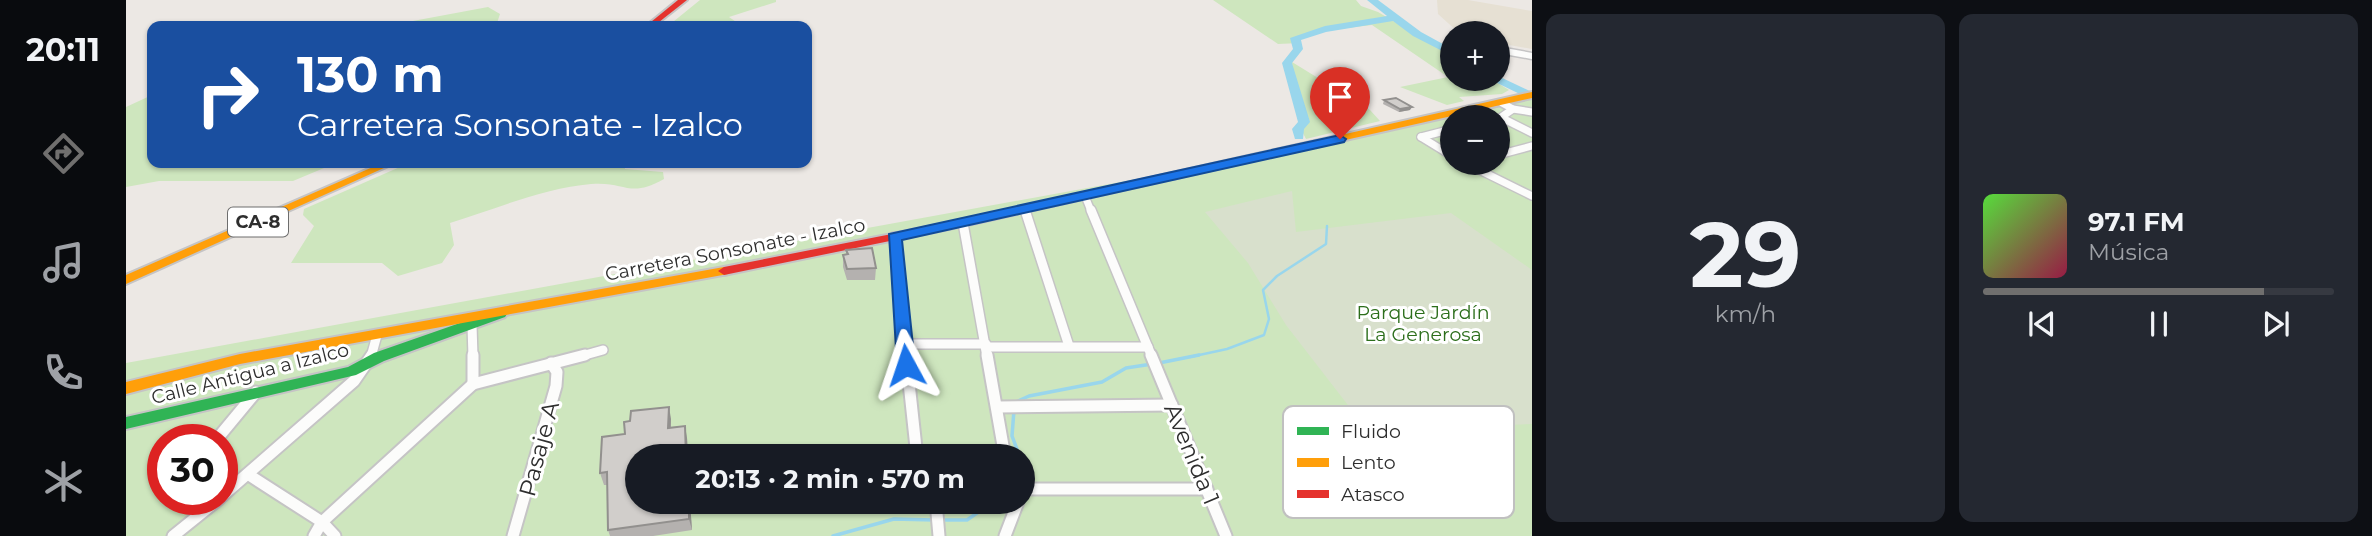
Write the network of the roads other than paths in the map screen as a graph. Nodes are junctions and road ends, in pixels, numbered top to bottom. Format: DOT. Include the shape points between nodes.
graph roads {
  1 [pos="683,0"];
  2 [pos="689,0"];
  3 [pos="656,21"];
  4 [pos="663,21"];
  5 [pos="1510,52"];
  6 [pos="1532,56"];
  7 [pos="1527,97"];
  8 [pos="1510,105"];
  9 [pos="1510,106"];
  10 [pos="1532,112"];
  11 [pos="1440,120"];
  12 [pos="1510,123"];
  13 [pos="1440,132"];
  14 [pos="1532,133"];
  15 [pos="1532,146"];
  16 [pos="1440,149"];
  17 [pos="1510,152"];
  18 [pos="367,168"];
  19 [pos="379,168"];
  20 [pos="1490,175"];
  21 [pos="1085,196"];
  22 [pos="1532,196"];
  23 [pos="1025,209"];
  24 [pos="963,223"];
  25 [pos="894,237"];
  26 [pos="126,274"];
  27 [pos="126,283"];
  28 [pos="500,314"];
  29 [pos="472,325"];
  30 [pos="377,335"];
  31 [pos="904,344"];
  32 [pos="986,345"];
  33 [pos="1069,346"];
  34 [pos="603,350"];
  35 [pos="1150,351"];
  36 [pos="240,359"];
  37 [pos="370,361"];
  38 [pos="551,363"];
  39 [pos="126,376"];
  40 [pos="126,382"];
  41 [pos="473,384"];
  42 [pos="126,388"];
  43 [pos="256,392"];
  44 [pos="1172,405"];
  45 [pos="1002,407"];
  46 [pos="126,423"];
  47 [pos="229,424"];
  48 [pos="916,444"];
  49 [pos="1004,444"];
  50 [pos="249,475"];
  51 [pos="238,484"];
  52 [pos="1207,489"];
  53 [pos="1035,490"];
  54 [pos="938,514"];
  55 [pos="1013,514"];
  56 [pos="200,515"];
  57 [pos="323,522"];
  58 [pos="173,536"];
  59 [pos="314,536"];
  60 [pos="335,536"];
  61 [pos="513,536"];
  62 [pos="939,536"];
  63 [pos="1005,536"];
  64 [pos="1226,536"];
  1 -- 3 [label="main road"];
  2 -- 4 [label="main road"];
  5 -- 6 [label="street"];
  7 -- 8 [label="main road, Carretera Sonsonate - Izalco"];
  9 -- 10 [label="street"];
  11 -- 21 [label="main road, Carretera Sonsonate - Izalco"];
  12 -- 14 [label="street"];
  13 -- 16 [label="street" via="1421,137"];
  15 -- 17 [label="street"];
  18 -- 26 [label="main road, CA-8"];
  19 -- 27 [label="main road, CA-8"];
  20 -- 22 [label="street"];
  21 -- 23 [label="main road, Carretera Sonsonate - Izalco"];
  21 -- 35 [label="street, Avenida 1"];
  23 -- 24 [label="main road, Carretera Sonsonate - Izalco"];
  23 -- 33 [label="street"];
  24 -- 25 [label="main road, Carretera Sonsonate - Izalco"];
  24 -- 32 [label="street"];
  25 -- 28 [label="main road, Carretera Sonsonate - Izalco"];
  25 -- 31 [label="street"];
  28 -- 29 [label="main road, Calle Antigua a Izalco"];
  28 -- 30 [label="main road, Carretera Sonsonate - Izalco"];
  29 -- 37 [label="main road, Calle Antigua a Izalco"];
  29 -- 41 [label="street"];
  30 -- 36 [label="main road, Carretera Sonsonate - Izalco"];
  30 -- 37 [label="street"];
  31 -- 32 [label="street"];
  31 -- 48 [label="street"];
  32 -- 33 [label="street"];
  32 -- 45 [label="street"];
  33 -- 35 [label="street"];
  34 -- 38 [label="street"];
  35 -- 44 [label="street, Avenida 1"];
  36 -- 39 [label="main road"];
  36 -- 40 [label="main road"];
  36 -- 42 [label="main road"];
  37 -- 43 [label="main road, Calle Antigua a Izalco" via="351,371"];
  37 -- 50 [label="street" via="354,381"];
  38 -- 41 [label="street"];
  38 -- 61 [label="street, Pasaje A" via="558,377"];
  41 -- 57 [label="street"];
  43 -- 46 [label="main road, Calle Antigua a Izalco"];
  43 -- 47 [label="street"];
  44 -- 45 [label="street"];
  44 -- 52 [label="street, Avenida 1"];
  45 -- 49 [label="street"];
  50 -- 51 [label="street"];
  50 -- 57 [label="street"];
  52 -- 53 [label="street"];
  52 -- 64 [label="street, Avenida 1"];
  54 -- 62 [label="street"];
  55 -- 63 [label="street"];
  56 -- 58 [label="street"];
  57 -- 59 [label="street"];
  57 -- 60 [label="street"];
}
